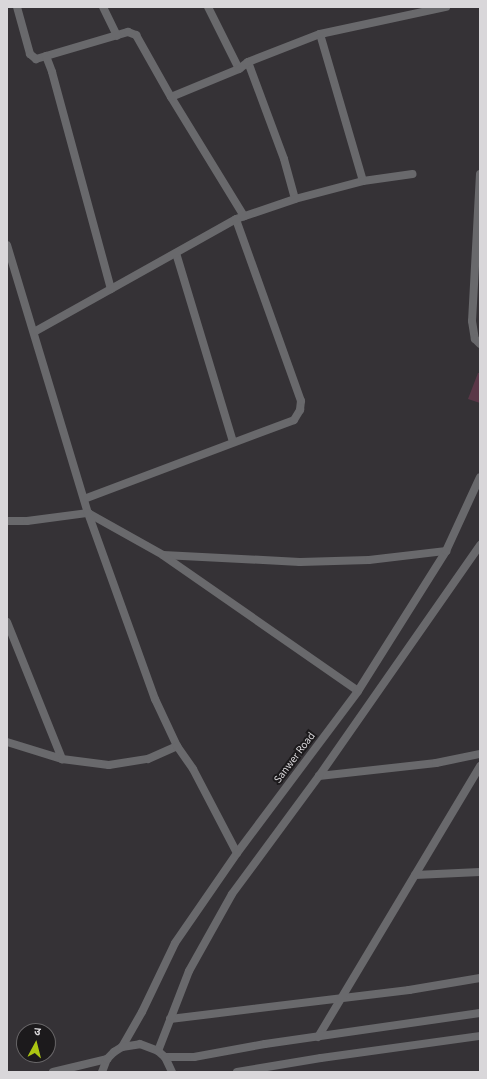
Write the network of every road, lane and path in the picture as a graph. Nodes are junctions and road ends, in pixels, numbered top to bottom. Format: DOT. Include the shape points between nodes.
graph roads {
  1 [pos="17,7"];
  2 [pos="103,7"];
  3 [pos="208,7"];
  4 [pos="446,7"];
  5 [pos="320,34"];
  6 [pos="117,36"];
  7 [pos="46,56"];
  8 [pos="248,62"];
  9 [pos="239,69"];
  10 [pos="171,96"];
  11 [pos="413,174"];
  12 [pos="480,174"];
  13 [pos="363,181"];
  14 [pos="295,199"];
  15 [pos="240,217"];
  16 [pos="7,245"];
  17 [pos="176,252"];
  18 [pos="111,289"];
  19 [pos="34,332"];
  20 [pos="480,344"];
  21 [pos="233,442"];
  22 [pos="480,477"];
  23 [pos="84,499"];
  24 [pos="88,512"];
  25 [pos="7,521"];
  26 [pos="480,545"];
  27 [pos="446,551"];
  28 [pos="163,555"];
  29 [pos="7,622"];
  30 [pos="358,691"];
  31 [pos="7,742"];
  32 [pos="177,746"];
  33 [pos="480,754"];
  34 [pos="62,759"];
  35 [pos="480,766"];
  36 [pos="320,776"];
  37 [pos="237,853"];
  38 [pos="480,872"];
  39 [pos="415,875"];
  40 [pos="480,978"];
  41 [pos="342,997"];
  42 [pos="480,1013"];
  43 [pos="170,1019"];
  44 [pos="480,1036"];
  45 [pos="318,1037"];
  46 [pos="122,1047"];
  47 [pos="158,1051"];
  48 [pos="165,1057"];
  49 [pos="107,1059"];
  50 [pos="53,1072"];
  51 [pos="102,1072"];
  52 [pos="172,1072"];
  53 [pos="237,1072"];
  1 -- 7 [label="street" via="30,54 36,59"];
  2 -- 6 [label="street"];
  3 -- 9 [label="street"];
  4 -- 5 [label="street"];
  5 -- 8 [label="street"];
  5 -- 13 [label="street"];
  6 -- 7 [label="street"];
  6 -- 10 [label="street" via="128,32 136,35"];
  7 -- 18 [label="street"];
  8 -- 9 [label="street"];
  8 -- 14 [label="street" via="284,159"];
  9 -- 10 [label="street"];
  10 -- 15 [label="street"];
  11 -- 13 [label="street"];
  12 -- 20 [label="street" via="472,321 475,339"];
  13 -- 14 [label="street"];
  14 -- 15 [label="street"];
  15 -- 17 [label="street"];
  15 -- 21 [label="street" via="301,401 300,410 294,420"];
  16 -- 19 [label="street"];
  17 -- 18 [label="street"];
  17 -- 21 [label="street"];
  18 -- 19 [label="street"];
  19 -- 23 [label="street"];
  21 -- 23 [label="street"];
  22 -- 27 [label="street, Sanwer Road"];
  23 -- 24 [label="street"];
  24 -- 25 [label="street" via="27,521"];
  24 -- 28 [label="street"];
  24 -- 32 [label="street" via="155,699"];
  26 -- 36 [label="street"];
  27 -- 28 [label="street" via="369,560 307,562"];
  27 -- 30 [label="street, Sanwer Road"];
  28 -- 30 [label="street"];
  29 -- 34 [label="street"];
  30 -- 37 [label="street, Sanwer Road"];
  31 -- 34 [label="street"];
  32 -- 34 [label="street" via="148,759 109,765"];
  32 -- 37 [label="street"];
  33 -- 36 [label="street" via="436,763"];
  35 -- 39 [label="street"];
  36 -- 43 [label="street" via="232,894 189,971"];
  37 -- 46 [label="street, Sanwer Road" via="175,943"];
  38 -- 39 [label="street"];
  39 -- 41 [label="street"];
  40 -- 41 [label="street" via="408,990"];
  41 -- 43 [label="street"];
  41 -- 45 [label="street"];
  42 -- 45 [label="street"];
  43 -- 47 [label="street"];
  44 -- 53 [label="street"];
  45 -- 48 [label="street" via="194,1056"];
  46 -- 47 [label="street" via="140,1044"];
  46 -- 49 [label="street"];
  47 -- 48 [label="street"];
  48 -- 52 [label="street"];
  49 -- 50 [label="street"];
  49 -- 51 [label="street"];
}
